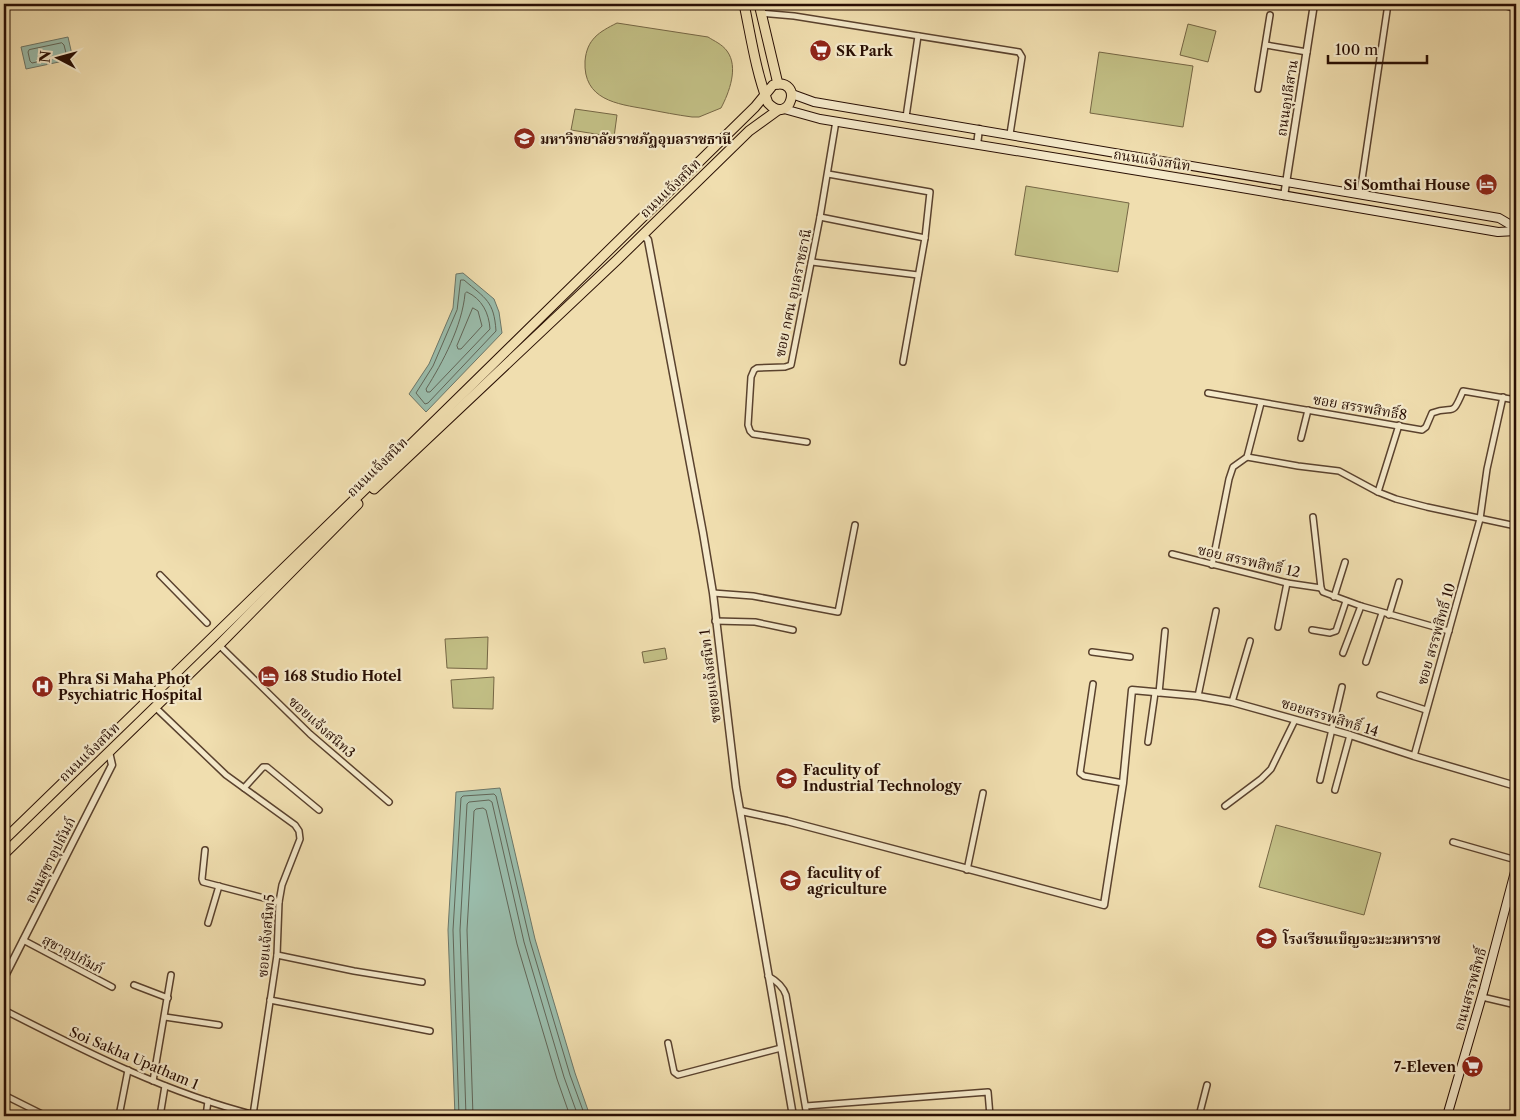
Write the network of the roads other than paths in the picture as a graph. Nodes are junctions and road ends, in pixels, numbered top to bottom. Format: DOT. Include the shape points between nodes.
graph roads {
  1 [pos="744,4"];
  2 [pos="1314,4"];
  3 [pos="1388,4"];
  4 [pos="1500,4"];
  5 [pos="759,8"];
  6 [pos="1516,9"];
  7 [pos="746,14"];
  8 [pos="1270,16"];
  9 [pos="918,36"];
  10 [pos="1266,45"];
  11 [pos="1307,52"];
  12 [pos="778,84"];
  13 [pos="1258,89"];
  14 [pos="792,94"];
  15 [pos="766,95"];
  16 [pos="781,109"];
  17 [pos="906,117"];
  18 [pos="836,121"];
  19 [pos="980,129"];
  20 [pos="1010,134"];
  21 [pos="977,145"];
  22 [pos="828,174"];
  23 [pos="1286,181"];
  24 [pos="1360,194"];
  25 [pos="1284,196"];
  26 [pos="820,218"];
  27 [pos="1516,229"];
  28 [pos="643,234"];
  29 [pos="925,238"];
  30 [pos="812,262"];
  31 [pos="918,275"];
  32 [pos="903,362"];
  33 [pos="1208,393"];
  34 [pos="1503,398"];
  35 [pos="1516,400"];
  36 [pos="1261,403"];
  37 [pos="1308,410"];
  38 [pos="1400,425"];
  39 [pos="1301,438"];
  40 [pos="807,442"];
  41 [pos="1247,457"];
  42 [pos="1378,492"];
  43 [pos="1314,517"];
  44 [pos="1480,519"];
  45 [pos="855,525"];
  46 [pos="1516,526"];
  47 [pos="1172,554"];
  48 [pos="1346,562"];
  49 [pos="1212,565"];
  50 [pos="160,575"];
  51 [pos="1399,582"];
  52 [pos="1287,583"];
  53 [pos="1321,588"];
  54 [pos="713,593"];
  55 [pos="1334,597"];
  56 [pos="1346,601"];
  57 [pos="1361,606"];
  58 [pos="1216,611"];
  59 [pos="1382,612"];
  60 [pos="1388,615"];
  61 [pos="716,621"];
  62 [pos="207,623"];
  63 [pos="1278,627"];
  64 [pos="792,630"];
  65 [pos="1312,630"];
  66 [pos="1165,631"];
  67 [pos="1449,631"];
  68 [pos="1250,641"];
  69 [pos="219,645"];
  70 [pos="1092,652"];
  71 [pos="1343,653"];
  72 [pos="1130,657"];
  73 [pos="1366,662"];
  74 [pos="1094,684"];
  75 [pos="1342,687"];
  76 [pos="1157,693"];
  77 [pos="1380,695"];
  78 [pos="1198,696"];
  79 [pos="1232,702"];
  80 [pos="155,707"];
  81 [pos="1426,710"];
  82 [pos="1296,720"];
  83 [pos="1333,730"];
  84 [pos="1350,735"];
  85 [pos="1148,742"];
  86 [pos="109,752"];
  87 [pos="1414,756"];
  88 [pos="1320,780"];
  89 [pos="1123,783"];
  90 [pos="1516,786"];
  91 [pos="244,788"];
  92 [pos="1335,790"];
  93 [pos="983,792"];
  94 [pos="389,802"];
  95 [pos="1225,806"];
  96 [pos="318,810"];
  97 [pos="741,811"];
  98 [pos="4,840"];
  99 [pos="1453,842"];
  100 [pos="205,850"];
  101 [pos="4,854"];
  102 [pos="1516,860"];
  103 [pos="1516,868"];
  104 [pos="967,870"];
  105 [pos="219,886"];
  106 [pos="1513,894"];
  107 [pos="279,902"];
  108 [pos="208,923"];
  109 [pos="23,940"];
  110 [pos="277,955"];
  111 [pos="171,975"];
  112 [pos="768,976"];
  113 [pos="4,978"];
  114 [pos="422,982"];
  115 [pos="134,985"];
  116 [pos="112,988"];
  117 [pos="1482,997"];
  118 [pos="168,998"];
  119 [pos="270,1000"];
  120 [pos="1516,1005"];
  121 [pos="4,1010"];
  122 [pos="165,1017"];
  123 [pos="218,1025"];
  124 [pos="430,1031"];
  125 [pos="668,1043"];
  126 [pos="781,1048"];
  127 [pos="128,1070"];
  128 [pos="153,1081"];
  129 [pos="1207,1085"];
  130 [pos="165,1086"];
  131 [pos="4,1095"];
  132 [pos="208,1101"];
  133 [pos="806,1106"];
  134 [pos="46,1116"];
  135 [pos="119,1116"];
  136 [pos="160,1116"];
  137 [pos="206,1116"];
  138 [pos="256,1116"];
  139 [pos="793,1116"];
  140 [pos="808,1116"];
  141 [pos="990,1116"];
  142 [pos="1199,1116"];
  143 [pos="1447,1116"];
  1 -- 7 [label="main road"];
  2 -- 11 [label="street, ถนนอุปลีสาน"];
  3 -- 24 [label="street"];
  4 -- 6 [label="street"];
  5 -- 7 [label="main road"];
  5 -- 9 [label="street"];
  5 -- 12 [label="main road"];
  7 -- 15 [label="main road"];
  8 -- 10 [label="street"];
  9 -- 17 [label="street"];
  9 -- 20 [label="street" via="1019,52 1022,57"];
  10 -- 11 [label="street"];
  10 -- 13 [label="street"];
  11 -- 23 [label="street, ถนนอุปลีสาน"];
  12 -- 14 [label="main road" via="790,88"];
  12 -- 15 [label="main road" via="773,85"];
  14 -- 16 [label="main road" via="788,106"];
  14 -- 17 [label="main road, ถนนแจ้งสนิท" via="814,102"];
  15 -- 16 [label="main road" via="772,107"];
  15 -- 98 [label="main road, ถนนแจ้งสนิท"];
  16 -- 18 [label="main road, ถนนแจ้งสนิท"];
  16 -- 28 [label="main road, ถนนแจ้งสนิท" via="749,131"];
  17 -- 19 [label="main road, ถนนแจ้งสนิท"];
  18 -- 21 [label="main road, ถนนแจ้งสนิท"];
  18 -- 22 [label="street, ซอย กศน อุบลราชธานี"];
  19 -- 20 [label="main road, ถนนแจ้งสนิท"];
  19 -- 21 [label="street"];
  20 -- 23 [label="main road, ถนนแจ้งสนิท"];
  21 -- 25 [label="main road, ถนนแจ้งสนิท"];
  22 -- 26 [label="street, ซอย กศน อุบลราชธานี"];
  22 -- 29 [label="street" via="930,192"];
  23 -- 24 [label="main road, ถนนแจ้งสนิท"];
  23 -- 25 [label="street, ถนนอุปลีสาน"];
  24 -- 27 [label="main road, ถนนแจ้งสนิท" via="1499,218"];
  25 -- 27 [label="main road, ถนนแจ้งสนิท" via="1498,232"];
  26 -- 29 [label="street, ซอย กศน อุบลราชธานี"];
  26 -- 30 [label="street, ซอย กศน อุบลราชธานี"];
  28 -- 54 [label="street, ซซอยแจ้งสนิท 1" via="648,240"];
  28 -- 69 [label="main road, ถนนแจ้งสนิท" via="360,502"];
  29 -- 31 [label="street"];
  30 -- 31 [label="street"];
  30 -- 40 [label="street, ซอย กศน อุบลราชธานี" via="791,365 754,370 748,425 753,434"];
  31 -- 32 [label="street"];
  33 -- 36 [label="street, ซอย สรรพสิทธิ์8"];
  34 -- 35 [label="street, ซอย สรรพสิทธิ์8"];
  34 -- 38 [label="street, ซอย สรรพสิทธิ์8" via="1463,391 1456,408 1432,413 1422,430"];
  34 -- 44 [label="street, ซอย สรรพสิทธิ์ 10"];
  36 -- 37 [label="street, ซอย สรรพสิทธิ์8"];
  36 -- 41 [label="street"];
  37 -- 38 [label="street, ซอย สรรพสิทธิ์8"];
  37 -- 39 [label="street"];
  38 -- 42 [label="street"];
  41 -- 42 [label="street" via="1339,471"];
  41 -- 49 [label="street" via="1233,467 1229,479"];
  42 -- 44 [label="street"];
  43 -- 53 [label="street, ซอย สรรพสิทธิ์ 12"];
  44 -- 46 [label="street"];
  44 -- 67 [label="street, ซอย สรรพสิทธิ์ 10"];
  45 -- 54 [label="street" via="838,612 753,596"];
  47 -- 49 [label="street, ซอย สรรพสิทธิ์ 12"];
  48 -- 55 [label="street"];
  49 -- 52 [label="street, ซอย สรรพสิทธิ์ 12"];
  50 -- 62 [label="street"];
  51 -- 60 [label="street"];
  52 -- 53 [label="street, ซอย สรรพสิทธิ์ 12"];
  52 -- 63 [label="street"];
  53 -- 55 [label="street, ซอย สรรพสิทธิ์ 12"];
  54 -- 61 [label="street, ซซอยแจ้งสนิท 1"];
  55 -- 56 [label="street, ซอย สรรพสิทธิ์ 12"];
  56 -- 57 [label="street, ซอย สรรพสิทธิ์ 12"];
  56 -- 65 [label="street" via="1336,631"];
  57 -- 59 [label="street, ซอย สรรพสิทธิ์ 12"];
  57 -- 71 [label="street"];
  58 -- 78 [label="street"];
  59 -- 60 [label="street, ซอย สรรพสิทธิ์ 12"];
  59 -- 73 [label="street"];
  60 -- 67 [label="street, ซอย สรรพสิทธิ์ 12"];
  61 -- 64 [label="street" via="755,622"];
  61 -- 97 [label="street, ซซอยแจ้งสนิท 1"];
  66 -- 76 [label="street"];
  67 -- 81 [label="street, ซอย สรรพสิทธิ์ 10"];
  68 -- 79 [label="street"];
  69 -- 80 [label="main road, ถนนแจ้งสนิท"];
  69 -- 94 [label="street, ซอยแจ้งสนิท3" via="310,734"];
  70 -- 72 [label="street"];
  74 -- 89 [label="street" via="1080,773"];
  75 -- 83 [label="street"];
  76 -- 78 [label="street, ซอยสรรพสิทธิ์ 14"];
  76 -- 85 [label="street"];
  76 -- 89 [label="street, ซอยสรรพสิทธิ์ 14" via="1132,690"];
  77 -- 81 [label="street"];
  78 -- 79 [label="street, ซอยสรรพสิทธิ์ 14"];
  79 -- 82 [label="street, ซอยสรรพสิทธิ์ 14"];
  80 -- 86 [label="main road, ถนนแจ้งสนิท"];
  80 -- 91 [label="street, ซอยแจ้งสนิท5" via="226,775"];
  81 -- 87 [label="street, ซอย สรรพสิทธิ์ 10"];
  82 -- 83 [label="street, ซอยสรรพสิทธิ์ 14"];
  82 -- 95 [label="street" via="1271,769"];
  83 -- 84 [label="street, ซอยสรรพสิทธิ์ 14"];
  83 -- 88 [label="street"];
  84 -- 87 [label="street, ซอยสรรพสิทธิ์ 14"];
  84 -- 92 [label="street"];
  86 -- 101 [label="main road, ถนนแจ้งสนิท"];
  86 -- 109 [label="street, ถนนสุขาอุปถัมภ์" via="112,765"];
  87 -- 90 [label="street, ซอยสรรพสิทธิ์ 14"];
  89 -- 104 [label="street" via="1104,905"];
  91 -- 96 [label="street" via="263,767 267,767"];
  91 -- 107 [label="street, ซอยแจ้งสนิท5" via="295,824 299,831 300,839 282,885"];
  93 -- 104 [label="street"];
  97 -- 104 [label="street"];
  97 -- 112 [label="street, ซซอยแจ้งสนิท 1"];
  99 -- 102 [label="street"];
  100 -- 105 [label="street" via="203,882"];
  103 -- 106 [label="main road, ถนนสรรพสิทธิ์"];
  105 -- 107 [label="street"];
  105 -- 108 [label="street"];
  106 -- 117 [label="main road, ถนนสรรพสิทธิ์"];
  107 -- 110 [label="street, ซอยแจ้งสนิท5"];
  109 -- 113 [label="street, ถนนสุขาอุปถัมภ์"];
  109 -- 116 [label="street, สุขาอุปกัมภ์"];
  110 -- 114 [label="street"];
  110 -- 119 [label="street, ซอยแจ้งสนิท5"];
  111 -- 118 [label="street"];
  112 -- 126 [label="street, ซซอยแจ้งสนิท 1"];
  112 -- 133 [label="street" via="784,988"];
  115 -- 118 [label="street"];
  117 -- 120 [label="street"];
  117 -- 143 [label="main road, ถนนสรรพสิทธิ์"];
  118 -- 122 [label="street"];
  119 -- 124 [label="street"];
  119 -- 138 [label="street, ซอยแจ้งสนิท5"];
  121 -- 127 [label="street, Soi Sakha Upatham 1"];
  122 -- 123 [label="street"];
  122 -- 128 [label="street"];
  125 -- 126 [label="street" via="674,1072 678,1074"];
  126 -- 139 [label="street, ซซอยแจ้งสนิท 1"];
  127 -- 128 [label="street, Soi Sakha Upatham 1"];
  127 -- 135 [label="street"];
  128 -- 130 [label="street, Soi Sakha Upatham 1"];
  129 -- 142 [label="street"];
  130 -- 132 [label="street, Soi Sakha Upatham 1"];
  130 -- 136 [label="street"];
  131 -- 134 [label="street"];
  132 -- 137 [label="street"];
  132 -- 138 [label="street, Soi Sakha Upatham 1"];
  133 -- 140 [label="street"];
  133 -- 141 [label="street" via="988,1092"];
}
